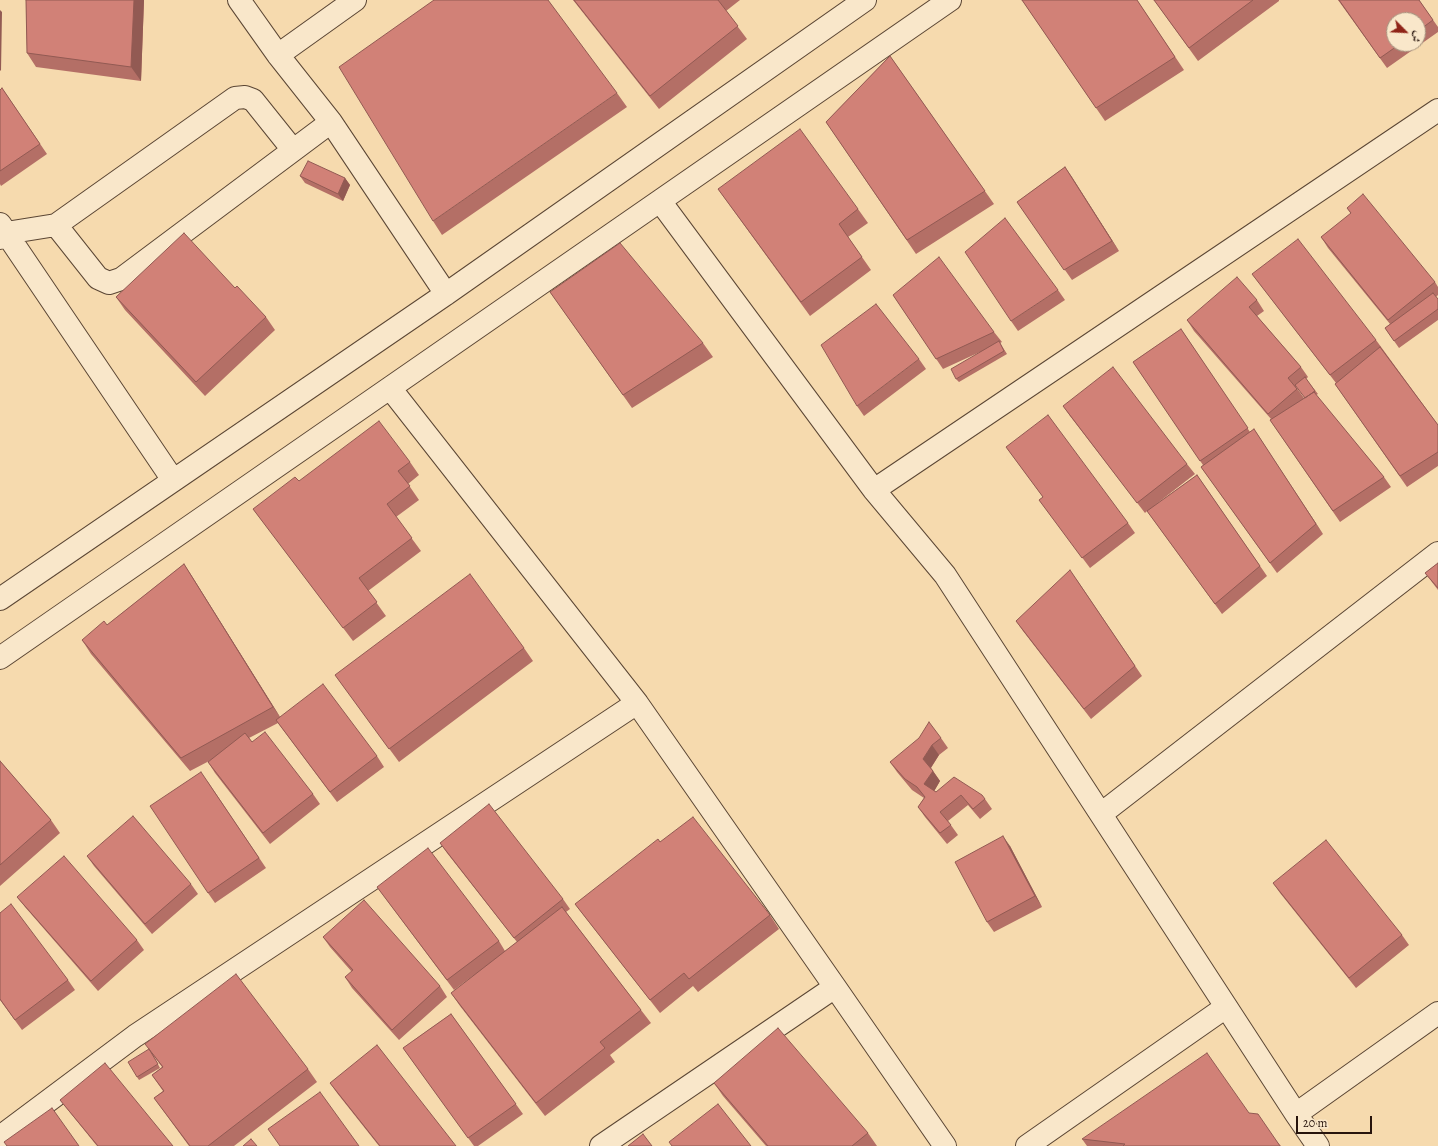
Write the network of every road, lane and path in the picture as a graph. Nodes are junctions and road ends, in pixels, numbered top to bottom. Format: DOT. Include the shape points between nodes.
graph roads {
  1 [pos="239,0"];
  2 [pos="355,0"];
  3 [pos="865,0"];
  4 [pos="950,0"];
  5 [pos="278,55"];
  6 [pos="1438,110"];
  7 [pos="331,122"];
  8 [pos="293,150"];
  9 [pos="660,201"];
  10 [pos="56,226"];
  11 [pos="2,232"];
  12 [pos="446,294"];
  13 [pos="390,388"];
  14 [pos="172,480"];
  15 [pos="874,490"];
  16 [pos="1438,553"];
  17 [pos="0,599"];
  18 [pos="0,658"];
  19 [pos="637,703"];
  20 [pos="1101,814"];
  21 [pos="835,987"];
  22 [pos="1226,1007"];
  23 [pos="1438,1013"];
  24 [pos="1296,1114"];
  25 [pos="0,1137"];
  26 [pos="601,1146"];
  27 [pos="945,1146"];
  28 [pos="1027,1146"];
  29 [pos="1318,1146"];
  1 -- 5 [label="street"];
  2 -- 5 [label="street"];
  3 -- 12 [label="street"];
  4 -- 9 [label="street"];
  5 -- 7 [label="street"];
  6 -- 15 [label="street"];
  7 -- 8 [label="street"];
  7 -- 12 [label="street"];
  8 -- 10 [label="street" via="253,100 245,96 235,98"];
  8 -- 10 [label="street" via="121,279 109,283 98,278"];
  9 -- 13 [label="street"];
  9 -- 15 [label="street"];
  10 -- 11 [label="street"];
  11 -- 14 [label="street"];
  12 -- 14 [label="street"];
  13 -- 18 [label="street"];
  13 -- 19 [label="street"];
  14 -- 17 [label="street"];
  15 -- 20 [label="street" via="945,575"];
  16 -- 20 [label="street"];
  19 -- 21 [label="street"];
  19 -- 25 [label="street" via="135,1036"];
  20 -- 22 [label="street"];
  21 -- 26 [label="street"];
  21 -- 27 [label="street"];
  22 -- 24 [label="street"];
  22 -- 28 [label="street"];
  23 -- 24 [label="street"];
  24 -- 29 [label="street"];
}
